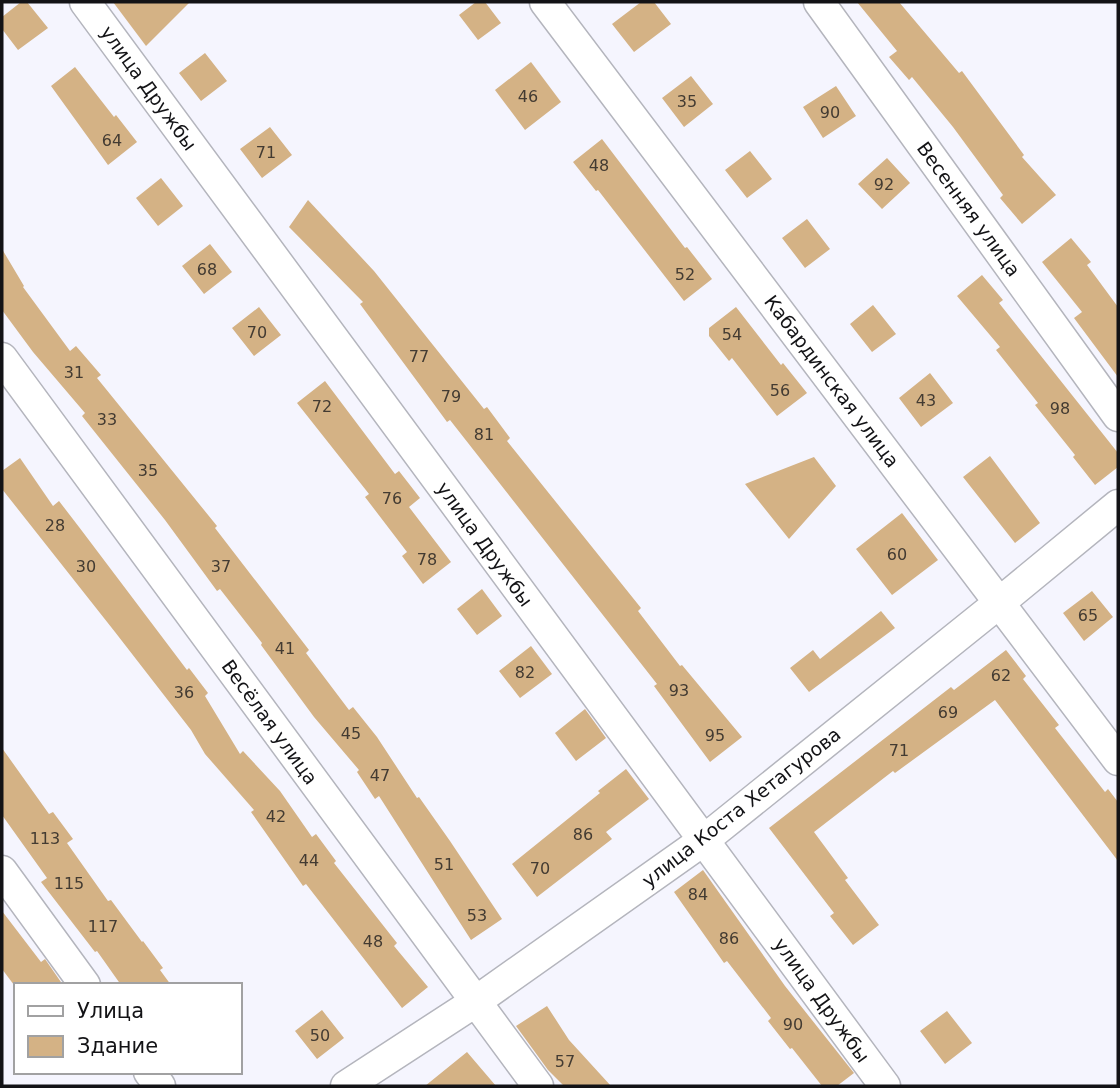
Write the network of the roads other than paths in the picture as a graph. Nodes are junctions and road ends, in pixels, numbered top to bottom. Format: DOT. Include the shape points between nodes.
graph roads {
  1 [pos="85,2"];
  2 [pos="545,2"];
  3 [pos="819,2"];
  4 [pos="2,358"];
  5 [pos="1118,416"];
  6 [pos="1118,505"];
  7 [pos="999,603"];
  8 [pos="1118,760"];
  9 [pos="704,840"];
  10 [pos="2,871"];
  11 [pos="84,983"];
  12 [pos="475,1002"];
  13 [pos="346,1086"];
  14 [pos="538,1086"];
  15 [pos="885,1086"];
  1 -- 9 [label="street, улица Дружбы"];
  2 -- 7 [label="street, Кабардинская улица"];
  3 -- 5 [label="street, Весенняя улица"];
  4 -- 12 [label="street, Весёлая улица"];
  6 -- 7 [label="street, улица Коста Хетагурова"];
  7 -- 8 [label="street, Кабардинская улица"];
  7 -- 9 [label="street, улица Коста Хетагурова"];
  9 -- 12 [label="street, улица Коста Хетагурова"];
  9 -- 15 [label="street, улица Дружбы"];
  10 -- 11 [label="street"];
  12 -- 13 [label="street, улица Коста Хетагурова"];
  12 -- 14 [label="street, Весёлая улица"];
}
